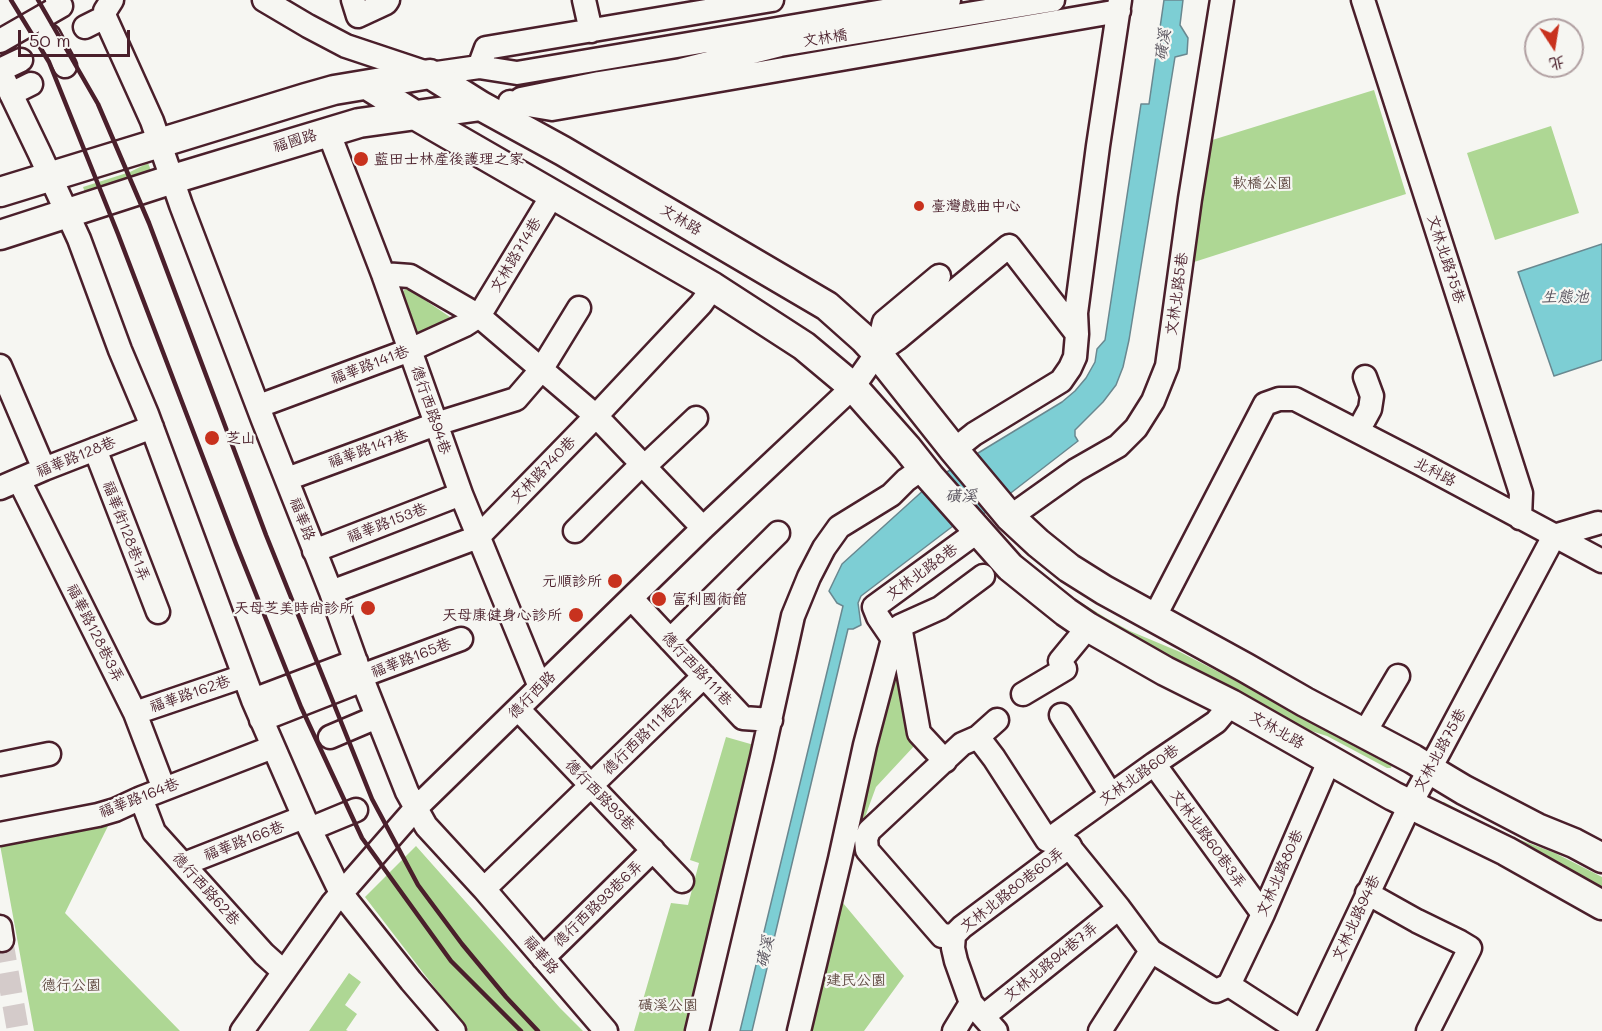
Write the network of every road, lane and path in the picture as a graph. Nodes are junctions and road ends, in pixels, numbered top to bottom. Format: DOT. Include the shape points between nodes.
graph roads {
  1 [pos="46,0"];
  2 [pos="57,0"];
  3 [pos="264,0"];
  4 [pos="388,0"];
  5 [pos="584,0"];
  6 [pos="772,0"];
  7 [pos="950,0"];
  8 [pos="1053,0"];
  9 [pos="1222,0"];
  10 [pos="1363,0"];
  11 [pos="359,5"];
  12 [pos="1120,6"];
  13 [pos="109,9"];
  14 [pos="0,26"];
  15 [pos="85,27"];
  16 [pos="591,31"];
  17 [pos="49,36"];
  18 [pos="0,41"];
  19 [pos="346,46"];
  20 [pos="21,60"];
  21 [pos="65,66"];
  22 [pos="479,67"];
  23 [pos="0,71"];
  24 [pos="430,74"];
  25 [pos="598,83"];
  26 [pos="367,85"];
  27 [pos="510,102"];
  28 [pos="481,106"];
  29 [pos="415,115"];
  30 [pos="328,131"];
  31 [pos="160,142"];
  32 [pos="50,177"];
  33 [pos="173,179"];
  34 [pos="0,192"];
  35 [pos="553,194"];
  36 [pos="66,213"];
  37 [pos="0,235"];
  38 [pos="383,274"];
  39 [pos="939,276"];
  40 [pos="713,287"];
  41 [pos="579,308"];
  42 [pos="479,316"];
  43 [pos="1077,334"];
  44 [pos="410,350"];
  45 [pos="877,353"];
  46 [pos="0,366"];
  47 [pos="541,370"];
  48 [pos="1365,377"];
  49 [pos="853,387"];
  50 [pos="259,406"];
  51 [pos="596,416"];
  52 [pos="696,418"];
  53 [pos="436,424"];
  54 [pos="152,427"];
  55 [pos="1358,431"];
  56 [pos="94,449"];
  57 [pos="960,456"];
  58 [pos="644,467"];
  59 [pos="44,469"];
  60 [pos="926,473"];
  61 [pos="286,478"];
  62 [pos="9,484"];
  63 [pos="460,495"];
  64 [pos="1007,513"];
  65 [pos="1520,518"];
  66 [pos="1598,523"];
  67 [pos="704,528"];
  68 [pos="975,529"];
  69 [pos="575,531"];
  70 [pos="778,533"];
  71 [pos="1554,536"];
  72 [pos="478,537"];
  73 [pos="314,551"];
  74 [pos="1602,561"];
  75 [pos="983,576"];
  76 [pos="331,592"];
  77 [pos="632,599"];
  78 [pos="158,612"];
  79 [pos="1154,618"];
  80 [pos="1088,627"];
  81 [pos="461,639"];
  82 [pos="670,640"];
  83 [pos="360,672"];
  84 [pos="244,676"];
  85 [pos="704,676"];
  86 [pos="1398,676"];
  87 [pos="540,687"];
  88 [pos="1023,694"];
  89 [pos="1231,704"];
  90 [pos="518,709"];
  91 [pos="257,710"];
  92 [pos="135,713"];
  93 [pos="1061,715"];
  94 [pos="377,717"];
  95 [pos="771,720"];
  96 [pos="997,720"];
  97 [pos="1365,732"];
  98 [pos="978,737"];
  99 [pos="330,738"];
  100 [pos="273,747"];
  101 [pos="49,754"];
  102 [pos="945,761"];
  103 [pos="1329,761"];
  104 [pos="0,764"];
  105 [pos="1154,764"];
  106 [pos="1429,770"];
  107 [pos="591,785"];
  108 [pos="164,789"];
  109 [pos="1112,795"];
  110 [pos="141,798"];
  111 [pos="1410,805"];
  112 [pos="416,808"];
  113 [pos="356,810"];
  114 [pos="307,823"];
  115 [pos="0,834"];
  116 [pos="1064,839"];
  117 [pos="653,850"];
  118 [pos="1602,858"];
  119 [pos="184,864"];
  120 [pos="682,880"];
  121 [pos="484,889"];
  122 [pos="341,892"];
  123 [pos="1367,893"];
  124 [pos="1602,905"];
  125 [pos="1119,908"];
  126 [pos="1263,914"];
  127 [pos="954,935"];
  128 [pos="1151,951"];
  129 [pos="543,958"];
  130 [pos="284,972"];
  131 [pos="1229,985"];
  132 [pos="984,1017"];
  133 [pos="242,1031"];
  134 [pos="454,1031"];
  135 [pos="606,1031"];
  136 [pos="697,1031"];
  137 [pos="799,1031"];
  138 [pos="954,1031"];
  139 [pos="1100,1031"];
  140 [pos="1301,1031"];
  141 [pos="1428,1031"];
  1 -- 14 [label="street"];
  2 -- 18 [label="street" via="61,6"];
  3 -- 19 [label="street, 文林路"];
  4 -- 11 [label="street"];
  5 -- 16 [label="street"];
  6 -- 16 [label="street"];
  7 -- 22 [label="street, 文林橋" via="517,73"];
  8 -- 25 [label="street, 文林橋" via="780,45 681,70"];
  9 -- 64 [label="street, 文林北路5巷" via="1167,366 1157,392 1136,428 1118,446"];
  10 -- 65 [label="street, 文林北路75巷" via="1521,493"];
  11 -- 19 [label="street"];
  12 -- 27 [label="street" via="552,109"];
  12 -- 43 [label="street" via="1076,313"];
  13 -- 15 [label="street"];
  13 -- 31 [label="street, 福華路" via="107,45 152,121"];
  16 -- 22 [label="street" via="486,48"];
  17 -- 21 [label="street"];
  19 -- 24 [label="street, 文林路"];
  19 -- 26 [label="street"];
  20 -- 23 [label="street"];
  22 -- 24 [label="street"];
  23 -- 32 [label="street" via="21,89"];
  24 -- 26 [label="main road"];
  24 -- 28 [label="main road, 文林路"];
  25 -- 27 [label="street, 福國路"];
  26 -- 29 [label="main road"];
  26 -- 31 [label="main road" via="334,90"];
  27 -- 28 [label="street, 福國路"];
  28 -- 29 [label="main road, 福國路"];
  28 -- 45 [label="main road, 文林路" via="827,306"];
  29 -- 30 [label="main road, 福國路"];
  29 -- 35 [label="main road"];
  30 -- 33 [label="main road, 福國路"];
  30 -- 38 [label="street, 德行西路94巷"];
  31 -- 32 [label="main road"];
  31 -- 33 [label="street, 福華路"];
  32 -- 34 [label="main road"];
  32 -- 36 [label="street"];
  33 -- 36 [label="main road, 福國路"];
  33 -- 50 [label="street, 福華路"];
  35 -- 40 [label="main road"];
  35 -- 42 [label="street, 文林路714巷"];
  36 -- 37 [label="main road, 福國路"];
  36 -- 54 [label="street"];
  38 -- 42 [label="street" via="410,276"];
  38 -- 44 [label="street, 德行西路94巷"];
  39 -- 45 [label="street" via="884,322"];
  40 -- 49 [label="main road" via="804,346"];
  40 -- 51 [label="street, 文林路740巷" via="702,304"];
  41 -- 47 [label="street, 福華路147巷"];
  42 -- 44 [label="street, 福華路141巷"];
  42 -- 47 [label="street"];
  43 -- 45 [label="street" via="1010,246"];
  43 -- 57 [label="street" via="1075,357 1060,381 974,434"];
  44 -- 50 [label="street, 福華路141巷"];
  44 -- 53 [label="street, 德行西路94巷"];
  45 -- 49 [label="street, 德行西路"];
  45 -- 57 [label="main road, 文林路"];
  46 -- 59 [label="street"];
  47 -- 51 [label="street"];
  47 -- 53 [label="street, 福華路147巷" via="516,399"];
  48 -- 55 [label="street" via="1372,396"];
  49 -- 60 [label="main road"];
  49 -- 67 [label="street, 德行西路"];
  50 -- 61 [label="street, 福華路"];
  51 -- 58 [label="street"];
  51 -- 72 [label="street, 文林路740巷"];
  52 -- 58 [label="street"];
  53 -- 61 [label="street, 福華路147巷"];
  53 -- 63 [label="street, 德行西路94巷"];
  54 -- 56 [label="street, 福華路128巷"];
  54 -- 84 [label="street"];
  55 -- 65 [label="street, 北科路"];
  55 -- 79 [label="street, 北科路" via="1296,399 1265,404"];
  56 -- 59 [label="street, 福華路128巷"];
  56 -- 78 [label="street, 福華街128巷1弄"];
  57 -- 64 [label="main road, 文林路"];
  58 -- 67 [label="street"];
  58 -- 69 [label="street" via="636,470"];
  59 -- 62 [label="street, 福華路128巷"];
  60 -- 68 [label="main road, 文林北路"];
  60 -- 95 [label="street" via="906,480 891,495 839,527 824,548 793,616"];
  61 -- 73 [label="street, 福華路"];
  62 -- 92 [label="street, 福華路128巷3弄"];
  63 -- 72 [label="street, 德行西路94巷"];
  63 -- 73 [label="street, 福華路153巷"];
  64 -- 79 [label="main road" via="1069,568"];
  65 -- 71 [label="street, 北科路"];
  66 -- 71 [label="street"];
  67 -- 77 [label="street, 德行西路"];
  68 -- 80 [label="main road, 文林北路" via="1010,567"];
  68 -- 137 [label="street, 文林北路8巷" via="874,607 893,639"];
  70 -- 82 [label="street"];
  71 -- 74 [label="street, 北科路"];
  71 -- 106 [label="street, 文林北路75巷"];
  72 -- 76 [label="street, 文林路740巷"];
  72 -- 87 [label="street, 德行西路94巷"];
  73 -- 76 [label="street, 福華路"];
  75 -- 102 [label="street" via="940,608 900,626 919,733"];
  76 -- 83 [label="street, 福華路"];
  77 -- 82 [label="street, 德行西路111巷"];
  77 -- 87 [label="street, 德行西路"];
  79 -- 97 [label="main road"];
  80 -- 88 [label="street" via="1060,661 1065,669"];
  80 -- 89 [label="main road, 文林北路"];
  81 -- 83 [label="street, 福華路165巷"];
  82 -- 85 [label="street, 德行西路111巷"];
  83 -- 91 [label="street, 福華路165巷"];
  83 -- 94 [label="street, 福華路"];
  84 -- 91 [label="street"];
  84 -- 92 [label="street, 福華路162巷"];
  85 -- 95 [label="street, 德行西路111巷" via="743,718"];
  85 -- 107 [label="street, 德行西路111巷2弄"];
  86 -- 97 [label="street"];
  87 -- 90 [label="street, 德行西路"];
  89 -- 103 [label="main road, 文林北路"];
  89 -- 105 [label="street, 文林北路60巷" via="1216,722"];
  90 -- 107 [label="street, 德行西路93巷"];
  90 -- 112 [label="street, 德行西路"];
  91 -- 100 [label="street"];
  92 -- 108 [label="street, 福華路128巷3弄"];
  93 -- 109 [label="street"];
  94 -- 99 [label="street"];
  94 -- 112 [label="street, 福華路"];
  95 -- 136 [label="street"];
  96 -- 98 [label="street"];
  97 -- 106 [label="main road"];
  98 -- 102 [label="street" via="962,744"];
  98 -- 116 [label="street" via="1047,840"];
  100 -- 108 [label="street, 福華路164巷"];
  100 -- 114 [label="street"];
  101 -- 104 [label="street"];
  102 -- 127 [label="street" via="869,831 866,839 867,850 942,936"];
  103 -- 111 [label="main road, 文林北路"];
  103 -- 126 [label="street, 文林北路80巷"];
  105 -- 109 [label="street, 文林北路60巷"];
  105 -- 126 [label="street, 文林北路60巷3弄"];
  106 -- 111 [label="street, 文林北路75巷"];
  106 -- 118 [label="main road"];
  107 -- 117 [label="street, 德行西路93巷"];
  107 -- 121 [label="street, 德行西路111巷2弄"];
  108 -- 110 [label="street, 福華路164巷"];
  109 -- 116 [label="street, 文林北路60巷"];
  110 -- 115 [label="street, 福華路164巷" via="98,815"];
  110 -- 119 [label="street, 德行西路62巷" via="154,832"];
  111 -- 123 [label="street, 文林北路94巷"];
  111 -- 124 [label="main road, 文林北路" via="1506,850"];
  112 -- 121 [label="street, 福華路" via="426,826"];
  112 -- 122 [label="street, 德行西路"];
  113 -- 114 [label="street, 福華路166巷"];
  114 -- 119 [label="street, 福華路166巷"];
  114 -- 122 [label="street"];
  116 -- 125 [label="street"];
  116 -- 127 [label="street, 文林北路80巷60弄"];
  117 -- 120 [label="street, 德行西路93巷"];
  117 -- 129 [label="street, 德行西路93巷6弄"];
  119 -- 130 [label="street, 德行西路62巷"];
  121 -- 129 [label="street, 福華路"];
  122 -- 130 [label="street, 德行西路"];
  122 -- 134 [label="street"];
  123 -- 140 [label="street, 文林北路94巷"];
  123 -- 141 [label="street" via="1470,948"];
  125 -- 128 [label="street"];
  125 -- 132 [label="street, 文林北路94巷7弄"];
  126 -- 131 [label="street, 文林北路80巷"];
  127 -- 132 [label="street, 文林北路80巷60弄" via="956,961"];
  128 -- 131 [label="street" via="1216,991"];
  128 -- 139 [label="street"];
  129 -- 135 [label="street, 福華路"];
  130 -- 133 [label="street, 德行西路"];
  131 -- 140 [label="street"];
  132 -- 138 [label="street"];
}
